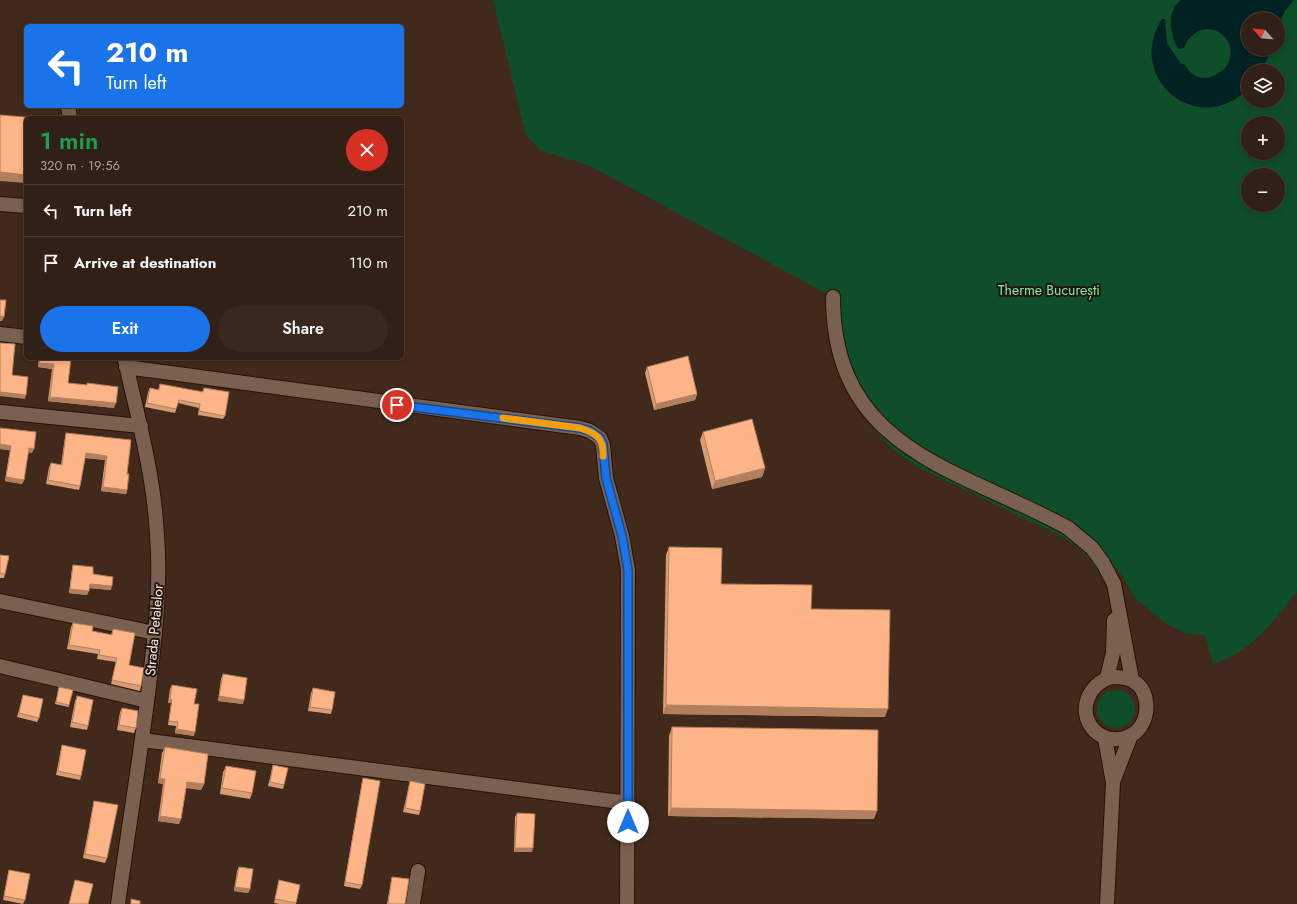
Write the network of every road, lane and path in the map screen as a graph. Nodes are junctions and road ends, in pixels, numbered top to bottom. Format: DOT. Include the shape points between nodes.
graph roads {
  1 [pos="0,204"];
  2 [pos="24,206"];
  3 [pos="833,297"];
  4 [pos="0,334"];
  5 [pos="24,337"];
  6 [pos="125,363"];
  7 [pos="0,412"];
  8 [pos="141,426"];
  9 [pos="1114,584"];
  10 [pos="0,602"];
  11 [pos="155,633"];
  12 [pos="0,666"];
  13 [pos="1107,678"];
  14 [pos="1132,680"];
  15 [pos="147,701"];
  16 [pos="1131,735"];
  17 [pos="1105,738"];
  18 [pos="142,740"];
  19 [pos="1113,783"];
  20 [pos="628,803"];
  21 [pos="418,871"];
  22 [pos="118,904"];
  23 [pos="413,904"];
  24 [pos="627,904"];
  25 [pos="1107,904"];
  1 -- 2 [label="street"];
  3 -- 9 [label="street" via="835,329 843,362 857,393 880,424 901,443 926,459 1076,534 1097,554"];
  4 -- 5 [label="street"];
  6 -- 8 [label="street, Strada Petalelor"];
  6 -- 20 [label="street" via="580,428 600,438 606,478 622,536 628,570"];
  7 -- 8 [label="street"];
  8 -- 11 [label="street, Strada Petalelor" via="155,503 158,537"];
  9 -- 13 [label="street" via="1115,635"];
  9 -- 14 [label="street"];
  10 -- 11 [label="street"];
  11 -- 15 [label="street, Strada Petalelor"];
  12 -- 15 [label="street"];
  13 -- 14 [label="street" via="1120,677"];
  13 -- 17 [label="street" via="1095,686 1085,706 1089,725"];
  14 -- 16 [label="street" via="1142,689 1146,707 1141,726"];
  15 -- 18 [label="street, Strada Petalelor"];
  16 -- 17 [label="street" via="1113,740"];
  16 -- 19 [label="street"];
  17 -- 19 [label="street"];
  18 -- 20 [label="street"];
  18 -- 22 [label="street, Strada Petalelor"];
  19 -- 25 [label="street"];
  20 -- 24 [label="street"];
  21 -- 23 [label="street"];
}
